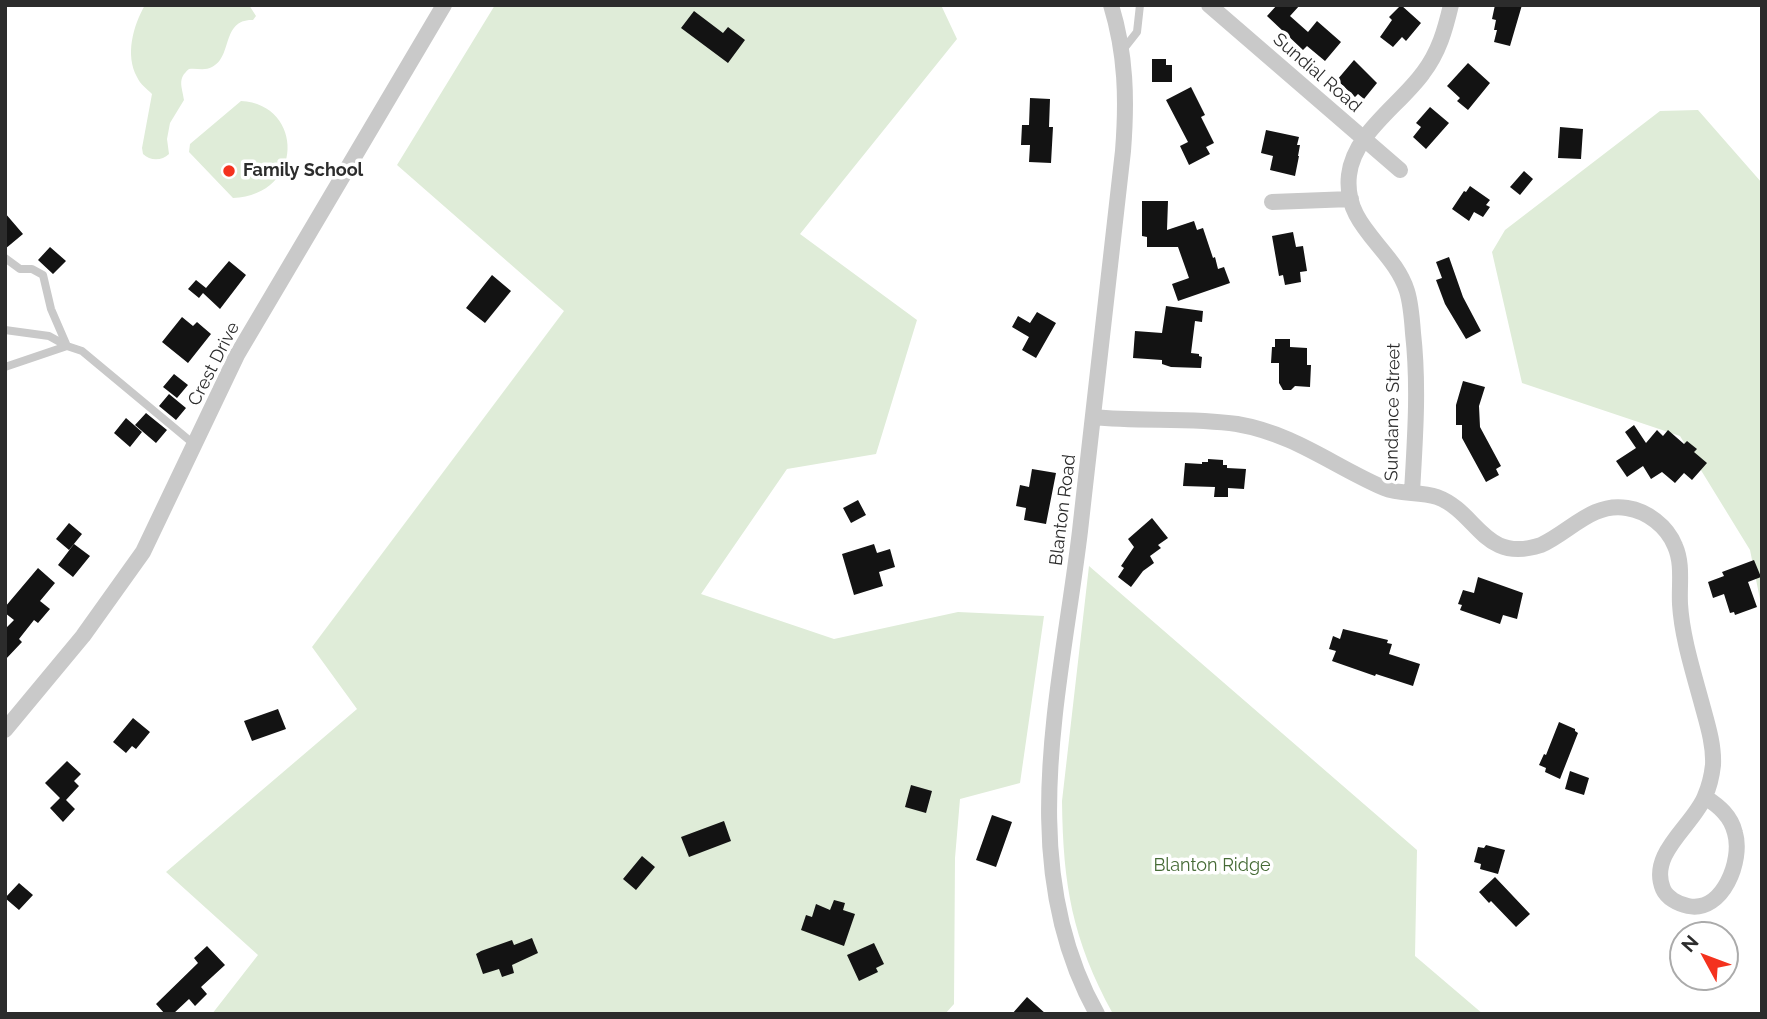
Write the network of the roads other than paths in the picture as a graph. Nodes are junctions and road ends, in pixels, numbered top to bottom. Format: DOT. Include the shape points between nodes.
graph roads {
  1 [pos="444,5"];
  2 [pos="1111,5"];
  3 [pos="1140,5"];
  4 [pos="1209,5"];
  5 [pos="1451,5"];
  6 [pos="1122,51"];
  7 [pos="1364,139"];
  8 [pos="1400,170"];
  9 [pos="1351,199"];
  10 [pos="1272,202"];
  11 [pos="5,258"];
  12 [pos="5,330"];
  13 [pos="67,346"];
  14 [pos="5,367"];
  15 [pos="1093,418"];
  16 [pos="195,445"];
  17 [pos="1412,492"];
  18 [pos="5,730"];
  19 [pos="1705,797"];
  20 [pos="1097,1014"];
  1 -- 16 [label="street, Crest Drive" via="237,355"];
  2 -- 6 [label="street, Blanton Road"];
  3 -- 6 [label="lane" via="1137,32"];
  4 -- 7 [label="street, Sundial Road"];
  5 -- 7 [label="street, Sundance Street" via="1437,52"];
  6 -- 15 [label="street, Blanton Road" via="1127,102 1124,151"];
  7 -- 8 [label="street, Sundial Road"];
  7 -- 9 [label="street, Sundance Street" via="1349,173"];
  9 -- 10 [label="street"];
  9 -- 17 [label="street, Sundance Street" via="1358,221 1389,258 1408,292 1417,368"];
  11 -- 13 [label="lane" via="20,269 43,275"];
  12 -- 13 [label="lane" via="49,336"];
  13 -- 14 [label="lane"];
  13 -- 16 [label="lane" via="82,351"];
  15 -- 17 [label="street" via="1240,425 1313,450 1388,490"];
  15 -- 20 [label="street, Blanton Road" via="1053,726 1049,828 1060,923"];
  16 -- 18 [label="street, Crest Drive" via="135,563 83,636"];
  17 -- 19 [label="street" via="1450,503 1475,529 1509,548 1541,545 1587,516 1613,507 1645,514 1663,528 1676,548 1680,604 1710,736 1713,766"];
  19 -- 19 [label="street" via="1661,866 1660,883 1666,894 1689,906 1702,907 1714,900 1733,873 1737,855 1729,818"];
}
